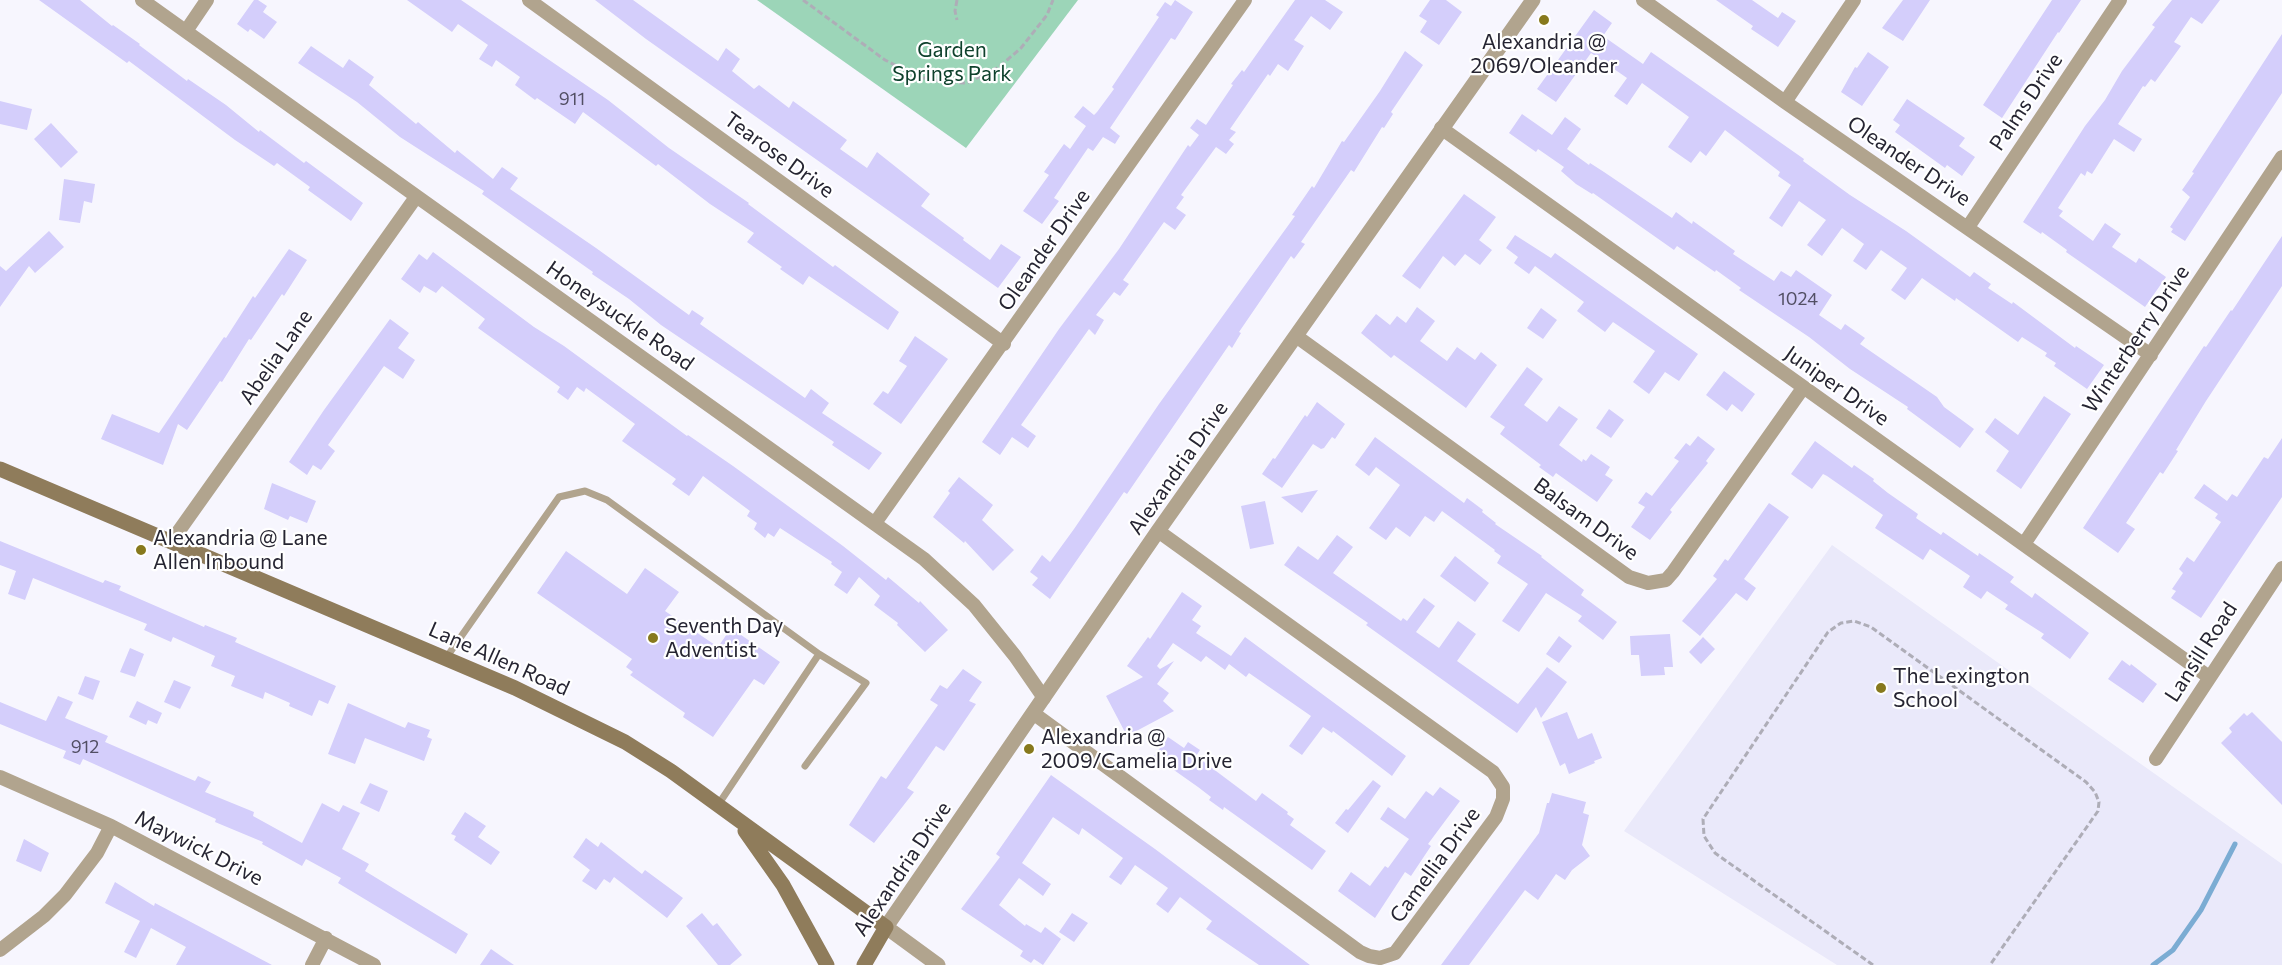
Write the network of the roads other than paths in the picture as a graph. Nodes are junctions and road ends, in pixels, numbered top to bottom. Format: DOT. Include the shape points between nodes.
graph roads {
  1 [pos="142,0"];
  2 [pos="207,0"];
  3 [pos="529,0"];
  4 [pos="1245,0"];
  5 [pos="1533,0"];
  6 [pos="1643,0"];
  7 [pos="1854,0"];
  8 [pos="2120,0"];
  9 [pos="186,31"];
  10 [pos="1785,102"];
  11 [pos="1441,128"];
  12 [pos="2282,157"];
  13 [pos="416,197"];
  14 [pos="1968,227"];
  15 [pos="1296,336"];
  16 [pos="1004,344"];
  17 [pos="2151,355"];
  18 [pos="1803,388"];
  19 [pos="0,470"];
  20 [pos="875,523"];
  21 [pos="1158,531"];
  22 [pos="171,542"];
  23 [pos="2024,544"];
  24 [pos="2282,568"];
  25 [pos="819,654"];
  26 [pos="447,658"];
  27 [pos="2209,677"];
  28 [pos="1044,698"];
  29 [pos="1033,713"];
  30 [pos="2156,759"];
  31 [pos="805,766"];
  32 [pos="0,777"];
  33 [pos="718,806"];
  34 [pos="736,819"];
  35 [pos="111,826"];
  36 [pos="886,927"];
  37 [pos="326,938"];
  38 [pos="0,950"];
  39 [pos="312,965"];
  40 [pos="374,965"];
  41 [pos="826,965"];
  42 [pos="864,965"];
  43 [pos="938,965"];
  1 -- 9 [label="street, Honeysuckle Road"];
  2 -- 9 [label="street"];
  3 -- 16 [label="street, Tearose Drive"];
  4 -- 16 [label="street, Oleander Drive"];
  5 -- 11 [label="street, Alexandria Drive"];
  6 -- 10 [label="street, Oleander Drive"];
  7 -- 10 [label="street"];
  8 -- 14 [label="street, Palms Drive"];
  9 -- 13 [label="street, Honeysuckle Road"];
  10 -- 14 [label="street, Oleander Drive"];
  11 -- 15 [label="street, Alexandria Drive"];
  11 -- 18 [label="street, Juniper Drive"];
  12 -- 17 [label="street, Winterberry Drive"];
  13 -- 20 [label="street, Honeysuckle Road"];
  13 -- 22 [label="street, Abelia Lane"];
  14 -- 17 [label="street, Oleander Drive"];
  15 -- 18 [label="street, Balsam Drive" via="1629,577 1648,584 1666,580 1673,572"];
  15 -- 21 [label="street, Alexandria Drive"];
  16 -- 20 [label="street, Oleander Drive"];
  17 -- 23 [label="street, Winterberry Drive"];
  18 -- 23 [label="street, Juniper Drive"];
  19 -- 22 [label="main road, Lane Allen Road"];
  20 -- 28 [label="street, Honeysuckle Road" via="924,559 974,605"];
  21 -- 28 [label="street, Alexandria Drive"];
  21 -- 29 [label="street, Camellia Drive" via="1493,772 1503,787 1496,817 1395,953 1380,958 1369,956"];
  22 -- 26 [label="main road, Lane Allen Road"];
  23 -- 27 [label="street, Juniper Drive"];
  24 -- 27 [label="street, Lansill Road"];
  25 -- 26 [label="lane" via="607,500 585,491 559,497"];
  25 -- 31 [label="lane" via="866,683"];
  25 -- 33 [label="lane"];
  26 -- 33 [label="main road, Lane Allen Road" via="602,729"];
  27 -- 30 [label="street, Lansill Road"];
  28 -- 29 [label="street, Alexandria Drive"];
  29 -- 36 [label="street, Alexandria Drive"];
  32 -- 35 [label="street, Maywick Drive"];
  33 -- 34 [label="main road, Lane Allen Road"];
  34 -- 36 [label="main road, Lane Allen Road"];
  34 -- 41 [label="main road" via="783,885"];
  35 -- 37 [label="street, Maywick Drive"];
  35 -- 38 [label="street" via="97,853 65,895"];
  36 -- 42 [label="main road, Alexandria Drive"];
  36 -- 43 [label="street, Lane Allen Road"];
  37 -- 39 [label="street"];
  37 -- 40 [label="street, Maywick Drive"];
}
